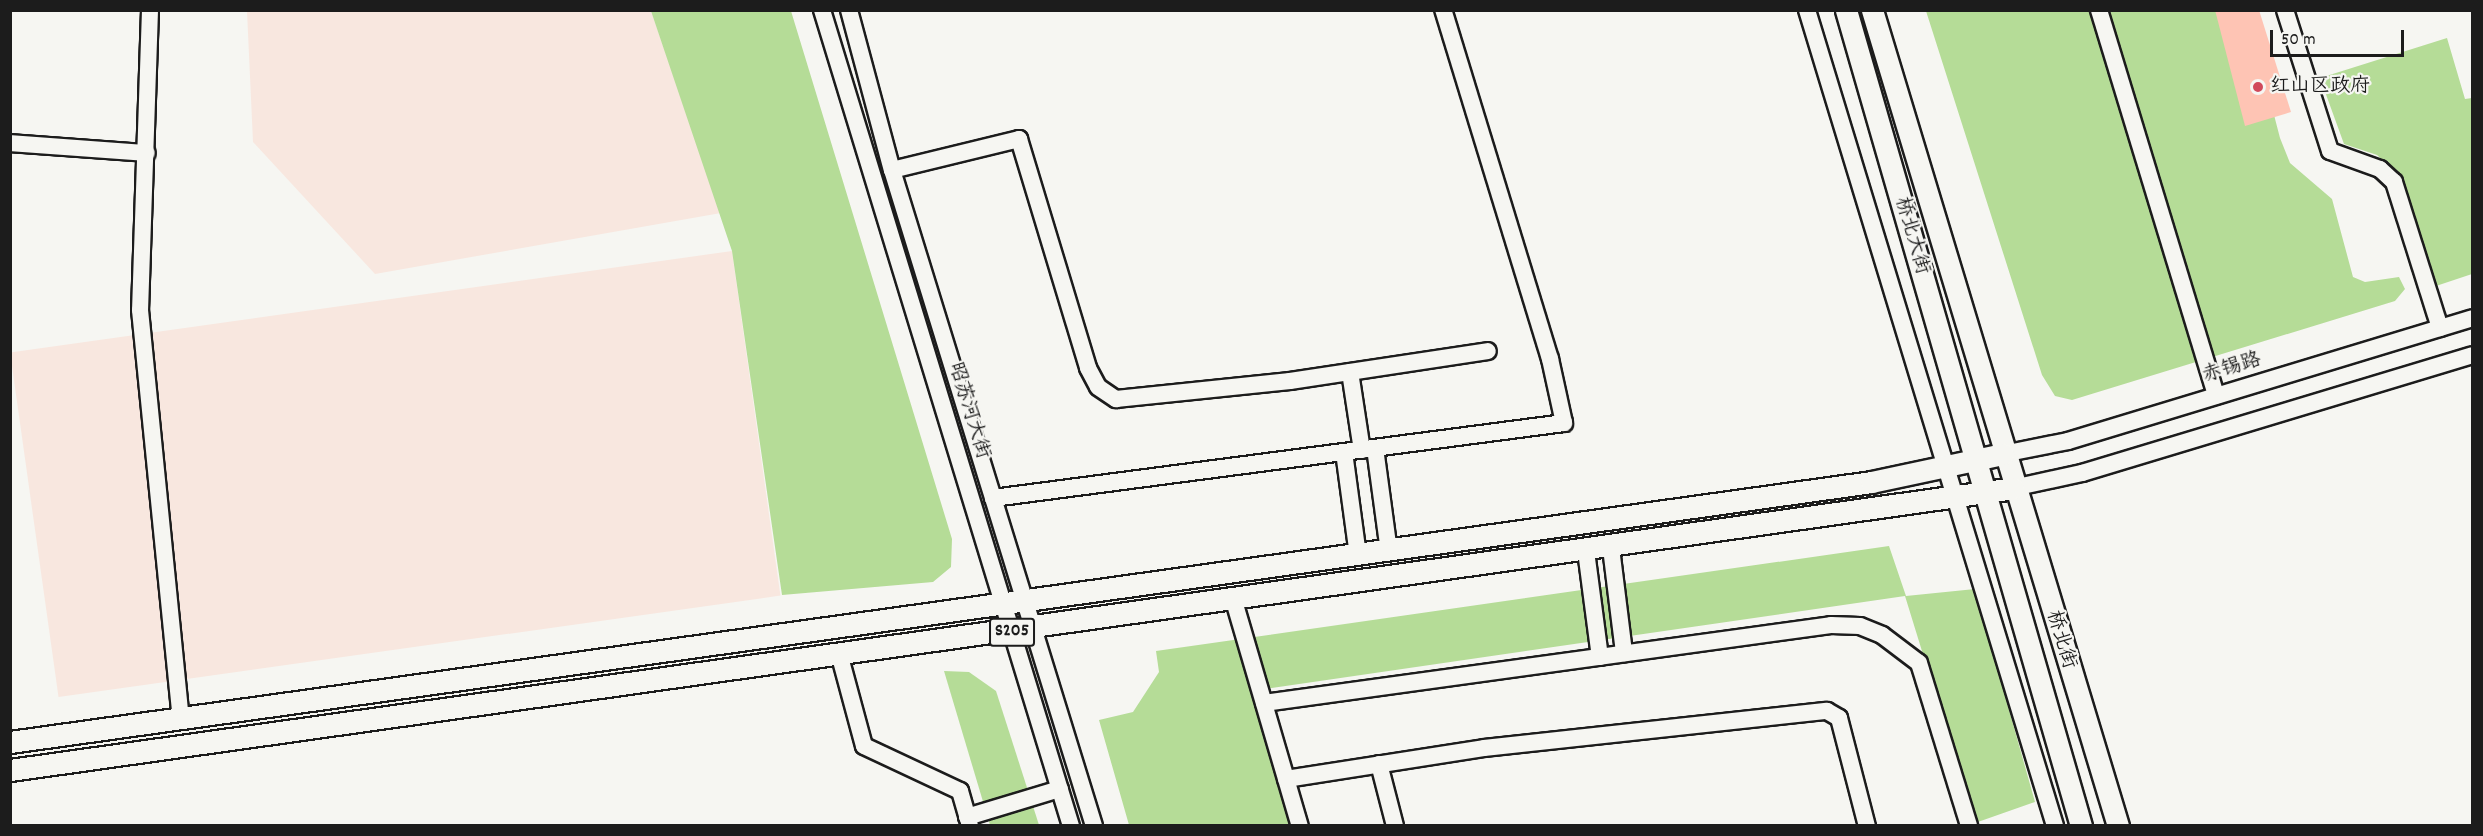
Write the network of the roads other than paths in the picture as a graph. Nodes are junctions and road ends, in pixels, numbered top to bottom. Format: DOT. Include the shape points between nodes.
graph roads {
  1 [pos="150,10"];
  2 [pos="822,10"];
  3 [pos="849,10"];
  4 [pos="1443,10"];
  5 [pos="1807,10"];
  6 [pos="1845,10"];
  7 [pos="1872,10"];
  8 [pos="2099,10"];
  9 [pos="2285,10"];
  10 [pos="10,143"];
  11 [pos="147,153"];
  12 [pos="892,170"];
  13 [pos="2472,318"];
  14 [pos="2439,328"];
  15 [pos="1488,351"];
  16 [pos="2472,355"];
  17 [pos="1350,372"];
  18 [pos="2216,396"];
  19 [pos="1368,449"];
  20 [pos="1344,452"];
  21 [pos="2003,454"];
  22 [pos="1976,461"];
  23 [pos="1946,467"];
  24 [pos="2013,488"];
  25 [pos="1986,493"];
  26 [pos="993,498"];
  27 [pos="1955,498"];
  28 [pos="1611,548"];
  29 [pos="1389,551"];
  30 [pos="1586,552"];
  31 [pos="1358,555"];
  32 [pos="1234,601"];
  33 [pos="1025,602"];
  34 [pos="1004,606"];
  35 [pos="1034,630"];
  36 [pos="1012,632"];
  37 [pos="1624,653"];
  38 [pos="840,657"];
  39 [pos="1599,657"];
  40 [pos="1264,703"];
  41 [pos="181,718"];
  42 [pos="10,742"];
  43 [pos="1379,764"];
  44 [pos="10,770"];
  45 [pos="1286,778"];
  46 [pos="1060,789"];
  47 [pos="968,821"];
  48 [pos="1071,825"];
  49 [pos="1094,825"];
  50 [pos="1300,825"];
  51 [pos="1395,825"];
  52 [pos="1868,825"];
  53 [pos="1969,825"];
  54 [pos="2055,825"];
  55 [pos="2081,825"];
  56 [pos="2118,825"];
  1 -- 11 [label="street"];
  2 -- 34 [label="street, 昭苏河大街"];
  3 -- 12 [label="street, 昭苏河大街"];
  4 -- 19 [label="street" via="1550,359 1564,423"];
  5 -- 23 [label="street"];
  6 -- 22 [label="main road, 桥北大街"];
  7 -- 21 [label="main road, 桥北大街"];
  8 -- 18 [label="street"];
  9 -- 14 [label="street" via="2330,151 2380,169 2394,182"];
  10 -- 11 [label="street"];
  11 -- 41 [label="street" via="140,310"];
  12 -- 17 [label="street" via="1019,139 1088,368 1098,387 1116,399"];
  12 -- 26 [label="street, 昭苏河大街"];
  13 -- 14 [label="street, 赤锡路"];
  14 -- 18 [label="street, 赤锡路"];
  15 -- 17 [label="street"];
  16 -- 24 [label="street" via="2082,473"];
  17 -- 19 [label="street"];
  18 -- 21 [label="street, 赤锡路" via="2068,441"];
  19 -- 20 [label="street"];
  19 -- 29 [label="street"];
  20 -- 26 [label="street"];
  20 -- 31 [label="street"];
  21 -- 22 [label="main road, S205"];
  21 -- 24 [label="main road, 桥北街"];
  22 -- 23 [label="main road, S205"];
  22 -- 25 [label="main road, 桥北街"];
  23 -- 27 [label="street"];
  23 -- 29 [label="main road, S205"];
  24 -- 25 [label="main road, S205"];
  24 -- 56 [label="main road, 桥北街"];
  25 -- 27 [label="main road, S205"];
  25 -- 55 [label="main road, 桥北街"];
  26 -- 33 [label="street, 昭苏河大街"];
  27 -- 28 [label="main road, S205"];
  27 -- 54 [label="street"];
  28 -- 30 [label="main road, S205"];
  28 -- 37 [label="street"];
  29 -- 31 [label="main road, S205"];
  30 -- 32 [label="main road, S205"];
  30 -- 39 [label="street"];
  31 -- 33 [label="main road, S205"];
  32 -- 35 [label="main road, S205"];
  32 -- 40 [label="street"];
  33 -- 34 [label="main road, S205"];
  33 -- 35 [label="street, 昭苏河大街"];
  34 -- 36 [label="street, 昭苏河大街"];
  34 -- 41 [label="main road, S205"];
  35 -- 36 [label="main road, S205"];
  35 -- 49 [label="street, 昭苏河大街"];
  36 -- 38 [label="main road, S205"];
  36 -- 46 [label="street, 昭苏河大街"];
  37 -- 39 [label="street"];
  37 -- 53 [label="street" via="1831,625 1882,635 1919,663"];
  38 -- 44 [label="main road, S205"];
  38 -- 47 [label="street" via="864,746 960,791"];
  39 -- 40 [label="street"];
  40 -- 45 [label="street"];
  41 -- 42 [label="main road, S205"];
  43 -- 45 [label="street"];
  43 -- 51 [label="street"];
  43 -- 52 [label="street" via="1827,711 1839,718"];
  45 -- 50 [label="street"];
  46 -- 47 [label="street"];
  46 -- 48 [label="street, 昭苏河大街"];
}
